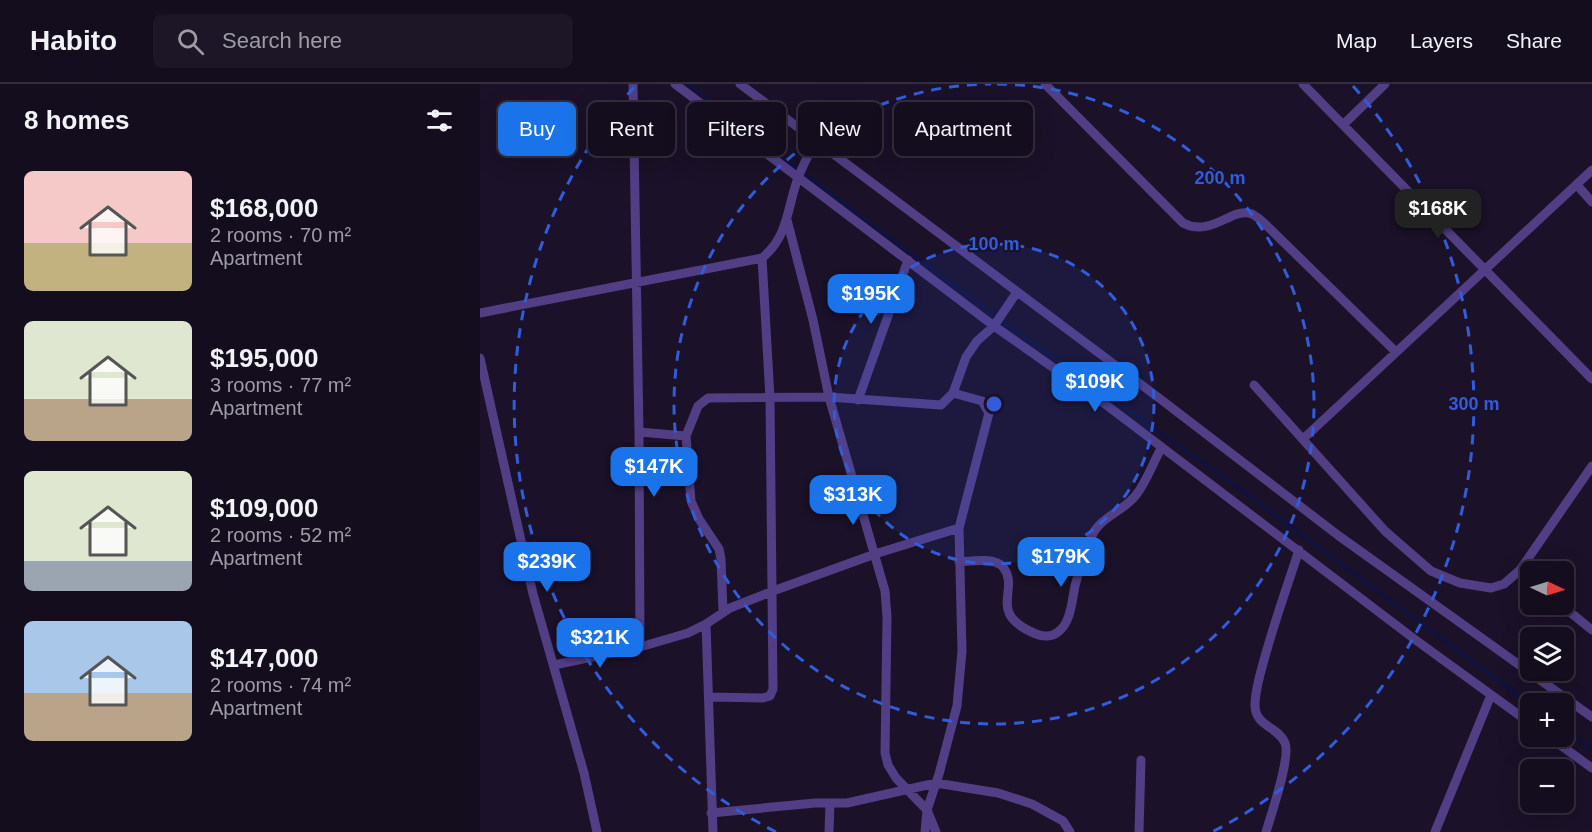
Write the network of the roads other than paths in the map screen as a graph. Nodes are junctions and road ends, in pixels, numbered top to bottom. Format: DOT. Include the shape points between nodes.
graph roads {
  1 [pos="633,84"];
  2 [pos="675,84"];
  3 [pos="740,84"];
  4 [pos="1045,84"];
  5 [pos="1303,84"];
  6 [pos="1385,84"];
  7 [pos="798,125"];
  8 [pos="1343,125"];
  9 [pos="808,156"];
  10 [pos="839,156"];
  11 [pos="1592,170"];
  12 [pos="797,178"];
  13 [pos="1576,185"];
  14 [pos="1592,202"];
  15 [pos="787,220"];
  16 [pos="762,258"];
  17 [pos="908,260"];
  18 [pos="1486,269"];
  19 [pos="636,283"];
  20 [pos="1017,292"];
  21 [pos="480,313"];
  22 [pos="994,326"];
  23 [pos="1396,352"];
  24 [pos="480,358"];
  25 [pos="1592,379"];
  26 [pos="1254,385"];
  27 [pos="953,393"];
  28 [pos="829,397"];
  29 [pos="770,398"];
  30 [pos="858,400"];
  31 [pos="639,432"];
  32 [pos="686,436"];
  33 [pos="1303,439"];
  34 [pos="1162,447"];
  35 [pos="1592,466"];
  36 [pos="959,528"];
  37 [pos="1299,550"];
  38 [pos="875,554"];
  39 [pos="1526,561"];
  40 [pos="959,562"];
  41 [pos="1520,570"];
  42 [pos="773,591"];
  43 [pos="723,612"];
  44 [pos="1574,615"];
  45 [pos="706,624"];
  46 [pos="1592,630"];
  47 [pos="640,647"];
  48 [pos="554,665"];
  49 [pos="1491,696"];
  50 [pos="709,697"];
  51 [pos="1520,716"];
  52 [pos="1592,717"];
  53 [pos="1563,747"];
  54 [pos="1141,760"];
  55 [pos="1592,768"];
  56 [pos="936,783"];
  57 [pos="906,789"];
  58 [pos="830,803"];
  59 [pos="927,810"];
  60 [pos="711,813"];
  61 [pos="597,832"];
  62 [pos="712,832"];
  63 [pos="829,832"];
  64 [pos="926,832"];
  65 [pos="936,832"];
  66 [pos="1070,832"];
  67 [pos="1139,832"];
  68 [pos="1266,832"];
  69 [pos="1435,832"];
  1 -- 19 [label="street"];
  2 -- 12 [label="street"];
  3 -- 7 [label="street"];
  4 -- 23 [label="street" via="1183,223 1199,228 1252,214"];
  5 -- 8 [label="street"];
  6 -- 8 [label="street"];
  8 -- 18 [label="street"];
  9 -- 12 [label="street"];
  10 -- 20 [label="street"];
  11 -- 13 [label="street"];
  12 -- 15 [label="street"];
  12 -- 17 [label="street"];
  13 -- 14 [label="street"];
  13 -- 18 [label="street"];
  15 -- 16 [label="street" via="773,249"];
  15 -- 28 [label="street"];
  16 -- 19 [label="street"];
  16 -- 29 [label="street"];
  17 -- 22 [label="street"];
  17 -- 30 [label="street"];
  18 -- 23 [label="street"];
  18 -- 25 [label="street"];
  19 -- 21 [label="street"];
  19 -- 31 [label="street"];
  20 -- 22 [label="street"];
  20 -- 52 [label="street" via="1339,536"];
  22 -- 27 [label="street" via="976,341 966,357"];
  22 -- 34 [label="street"];
  23 -- 33 [label="street"];
  24 -- 48 [label="street" via="533,594"];
  26 -- 33 [label="street"];
  27 -- 30 [label="street" via="941,405"];
  27 -- 36 [label="street" via="982,400 989,413"];
  28 -- 29 [label="street"];
  28 -- 30 [label="street"];
  28 -- 38 [label="street"];
  29 -- 32 [label="street" via="708,398 693,415"];
  29 -- 42 [label="street"];
  31 -- 32 [label="street"];
  31 -- 47 [label="street"];
  32 -- 43 [label="street" via="691,501 719,549"];
  33 -- 41 [label="street" via="1385,531 1431,571 1460,583 1491,588 1504,584"];
  34 -- 37 [label="street"];
  34 -- 40 [label="street" via="1136,496 1096,527 1069,614 1059,632 1042,636 1015,622 1009,615 1007,576 998,563"];
  35 -- 39 [label="street"];
  36 -- 38 [label="street"];
  36 -- 40 [label="street"];
  37 -- 49 [label="street"];
  37 -- 68 [label="street" via="1256,692 1257,717 1281,736 1286,745 1284,769"];
  38 -- 42 [label="street"];
  38 -- 57 [label="street" via="887,617 885,753 888,765"];
  40 -- 56 [label="street" via="961,675 957,706"];
  42 -- 43 [label="street"];
  42 -- 50 [label="street" via="771,693 763,698"];
  43 -- 45 [label="street"];
  44 -- 46 [label="street"];
  45 -- 47 [label="street"];
  45 -- 50 [label="street"];
  47 -- 48 [label="street"];
  48 -- 61 [label="street"];
  49 -- 51 [label="street"];
  49 -- 69 [label="street"];
  50 -- 60 [label="street"];
  53 -- 55 [label="street"];
  54 -- 67 [label="street"];
  56 -- 57 [label="street"];
  56 -- 59 [label="street"];
  56 -- 66 [label="street" via="998,793 1032,804 1063,821"];
  57 -- 58 [label="street" via="847,803"];
  57 -- 59 [label="street"];
  58 -- 60 [label="street"];
  58 -- 63 [label="street"];
  59 -- 64 [label="street"];
  59 -- 65 [label="street"];
  60 -- 62 [label="street"];
}
